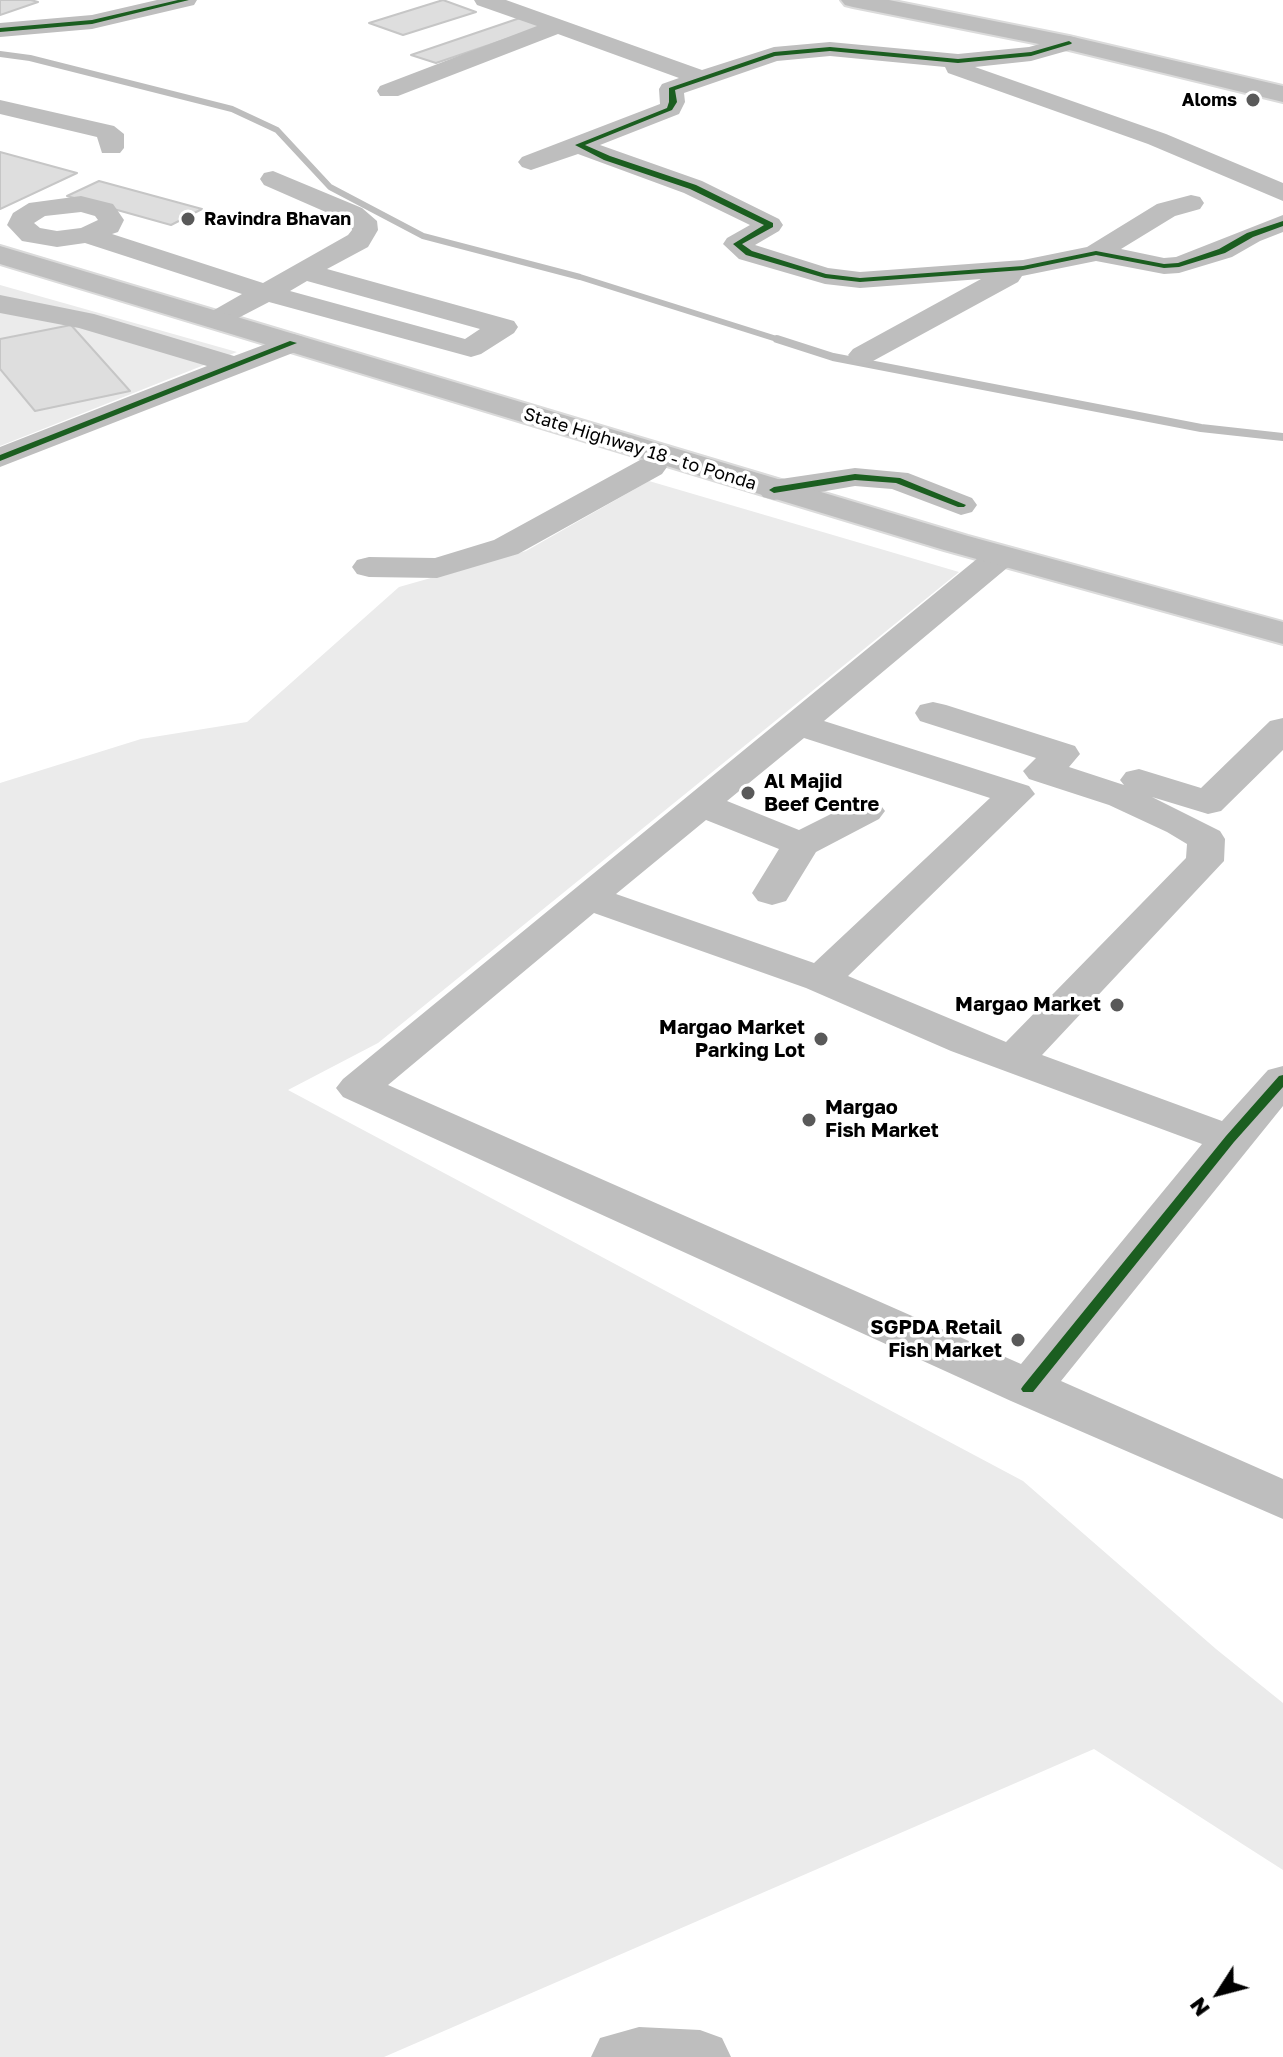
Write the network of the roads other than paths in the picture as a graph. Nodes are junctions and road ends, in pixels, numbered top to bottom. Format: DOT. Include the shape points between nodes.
graph roads {
  1 [pos="186,0"];
  2 [pos="485,0"];
  3 [pos="853,0"];
  4 [pos="559,26"];
  5 [pos="57,28"];
  6 [pos="0,30"];
  7 [pos="1069,43"];
  8 [pos="0,46"];
  9 [pos="934,60"];
  10 [pos="701,78"];
  11 [pos="389,91"];
  12 [pos="1283,94"];
  13 [pos="0,107"];
  14 [pos="579,145"];
  15 [pos="111,148"];
  16 [pos="531,162"];
  17 [pos="273,179"];
  18 [pos="1283,193"];
  19 [pos="1191,203"];
  20 [pos="1283,223"];
  21 [pos="7,227"];
  22 [pos="1096,253"];
  23 [pos="0,255"];
  24 [pos="1023,268"];
  25 [pos="0,271"];
  26 [pos="302,271"];
  27 [pos="263,292"];
  28 [pos="0,304"];
  29 [pos="217,320"];
  30 [pos="447,344"];
  31 [pos="280,347"];
  32 [pos="863,355"];
  33 [pos="234,365"];
  34 [pos="393,374"];
  35 [pos="0,458"];
  36 [pos="651,467"];
  37 [pos="774,490"];
  38 [pos="961,505"];
  39 [pos="994,561"];
  40 [pos="369,567"];
  41 [pos="1283,633"];
  42 [pos="1283,646"];
  43 [pos="933,713"];
  44 [pos="798,724"];
  45 [pos="1283,729"];
  46 [pos="1040,773"];
  47 [pos="700,804"];
  48 [pos="866,811"];
  49 [pos="801,844"];
  50 [pos="772,893"];
  51 [pos="588,898"];
  52 [pos="821,979"];
  53 [pos="1014,1059"];
  54 [pos="1283,1079"];
  55 [pos="1230,1139"];
  56 [pos="1028,1389"];
  57 [pos="1283,1500"];
  58 [pos="622,2057"];
  59 [pos="700,2057"];
  1 -- 5 [label="street"];
  2 -- 4 [label="street"];
  3 -- 7 [label="main road"];
  4 -- 10 [label="street"];
  4 -- 11 [label="street"];
  5 -- 6 [label="street"];
  5 -- 8 [label="street"];
  7 -- 9 [label="street" via="1006,58"];
  7 -- 12 [label="main road"];
  9 -- 10 [label="street" via="814,49 774,54"];
  9 -- 18 [label="street" via="1157,139"];
  10 -- 14 [label="street" via="671,89 670,109"];
  13 -- 15 [label="street" via="105,131 111,134"];
  14 -- 16 [label="street"];
  14 -- 24 [label="street" via="693,187 770,225 737,244 776,263 860,280"];
  17 -- 26 [label="street" via="364,221 358,241"];
  19 -- 22 [label="street" via="1166,210"];
  20 -- 22 [label="street" via="1179,265"];
  21 -- 27 [label="street" via="28,214 66,204 94,206 110,215 108,226 87,235"];
  22 -- 24 [label="street"];
  23 -- 29 [label="main road, State Highway 18 - to Ponda"];
  24 -- 32 [label="street"];
  25 -- 31 [label="main road, State Highway 18 - to Ponda"];
  26 -- 27 [label="street"];
  26 -- 30 [label="street" via="504,327 471,348"];
  27 -- 29 [label="street"];
  27 -- 30 [label="street"];
  28 -- 33 [label="street" via="84,320"];
  29 -- 31 [label="main road, State Highway 18 - to Ponda"];
  30 -- 34 [label="street"];
  31 -- 33 [label="street"];
  31 -- 34 [label="main road, State Highway 18 - to Ponda"];
  31 -- 36 [label="main road, State Highway 18 - to Ponda"];
  33 -- 35 [label="street"];
  34 -- 37 [label="main road, State Highway 18 - to Ponda"];
  36 -- 39 [label="main road, State Highway 18 - to Ponda"];
  36 -- 40 [label="street" via="506,547 437,568"];
  37 -- 38 [label="street" via="855,477 897,480"];
  37 -- 39 [label="main road, State Highway 18 - to Ponda"];
  39 -- 41 [label="main road, State Highway 18 - to Ponda"];
  39 -- 42 [label="main road, State Highway 18 - to Ponda"];
  39 -- 44 [label="street"];
  43 -- 46 [label="street"];
  44 -- 46 [label="street"];
  44 -- 47 [label="street"];
  45 -- 46 [label="street" via="1208,803"];
  46 -- 52 [label="street"];
  46 -- 53 [label="street" via="1122,797 1180,824 1206,839 1205,861"];
  47 -- 49 [label="street"];
  47 -- 51 [label="street"];
  48 -- 49 [label="street"];
  49 -- 50 [label="street"];
  51 -- 52 [label="street"];
  51 -- 56 [label="street" via="358,1088"];
  52 -- 53 [label="street"];
  53 -- 55 [label="street"];
  54 -- 55 [label="street"];
  55 -- 56 [label="street"];
  56 -- 57 [label="street"];
  58 -- 59 [label="street"];
}
